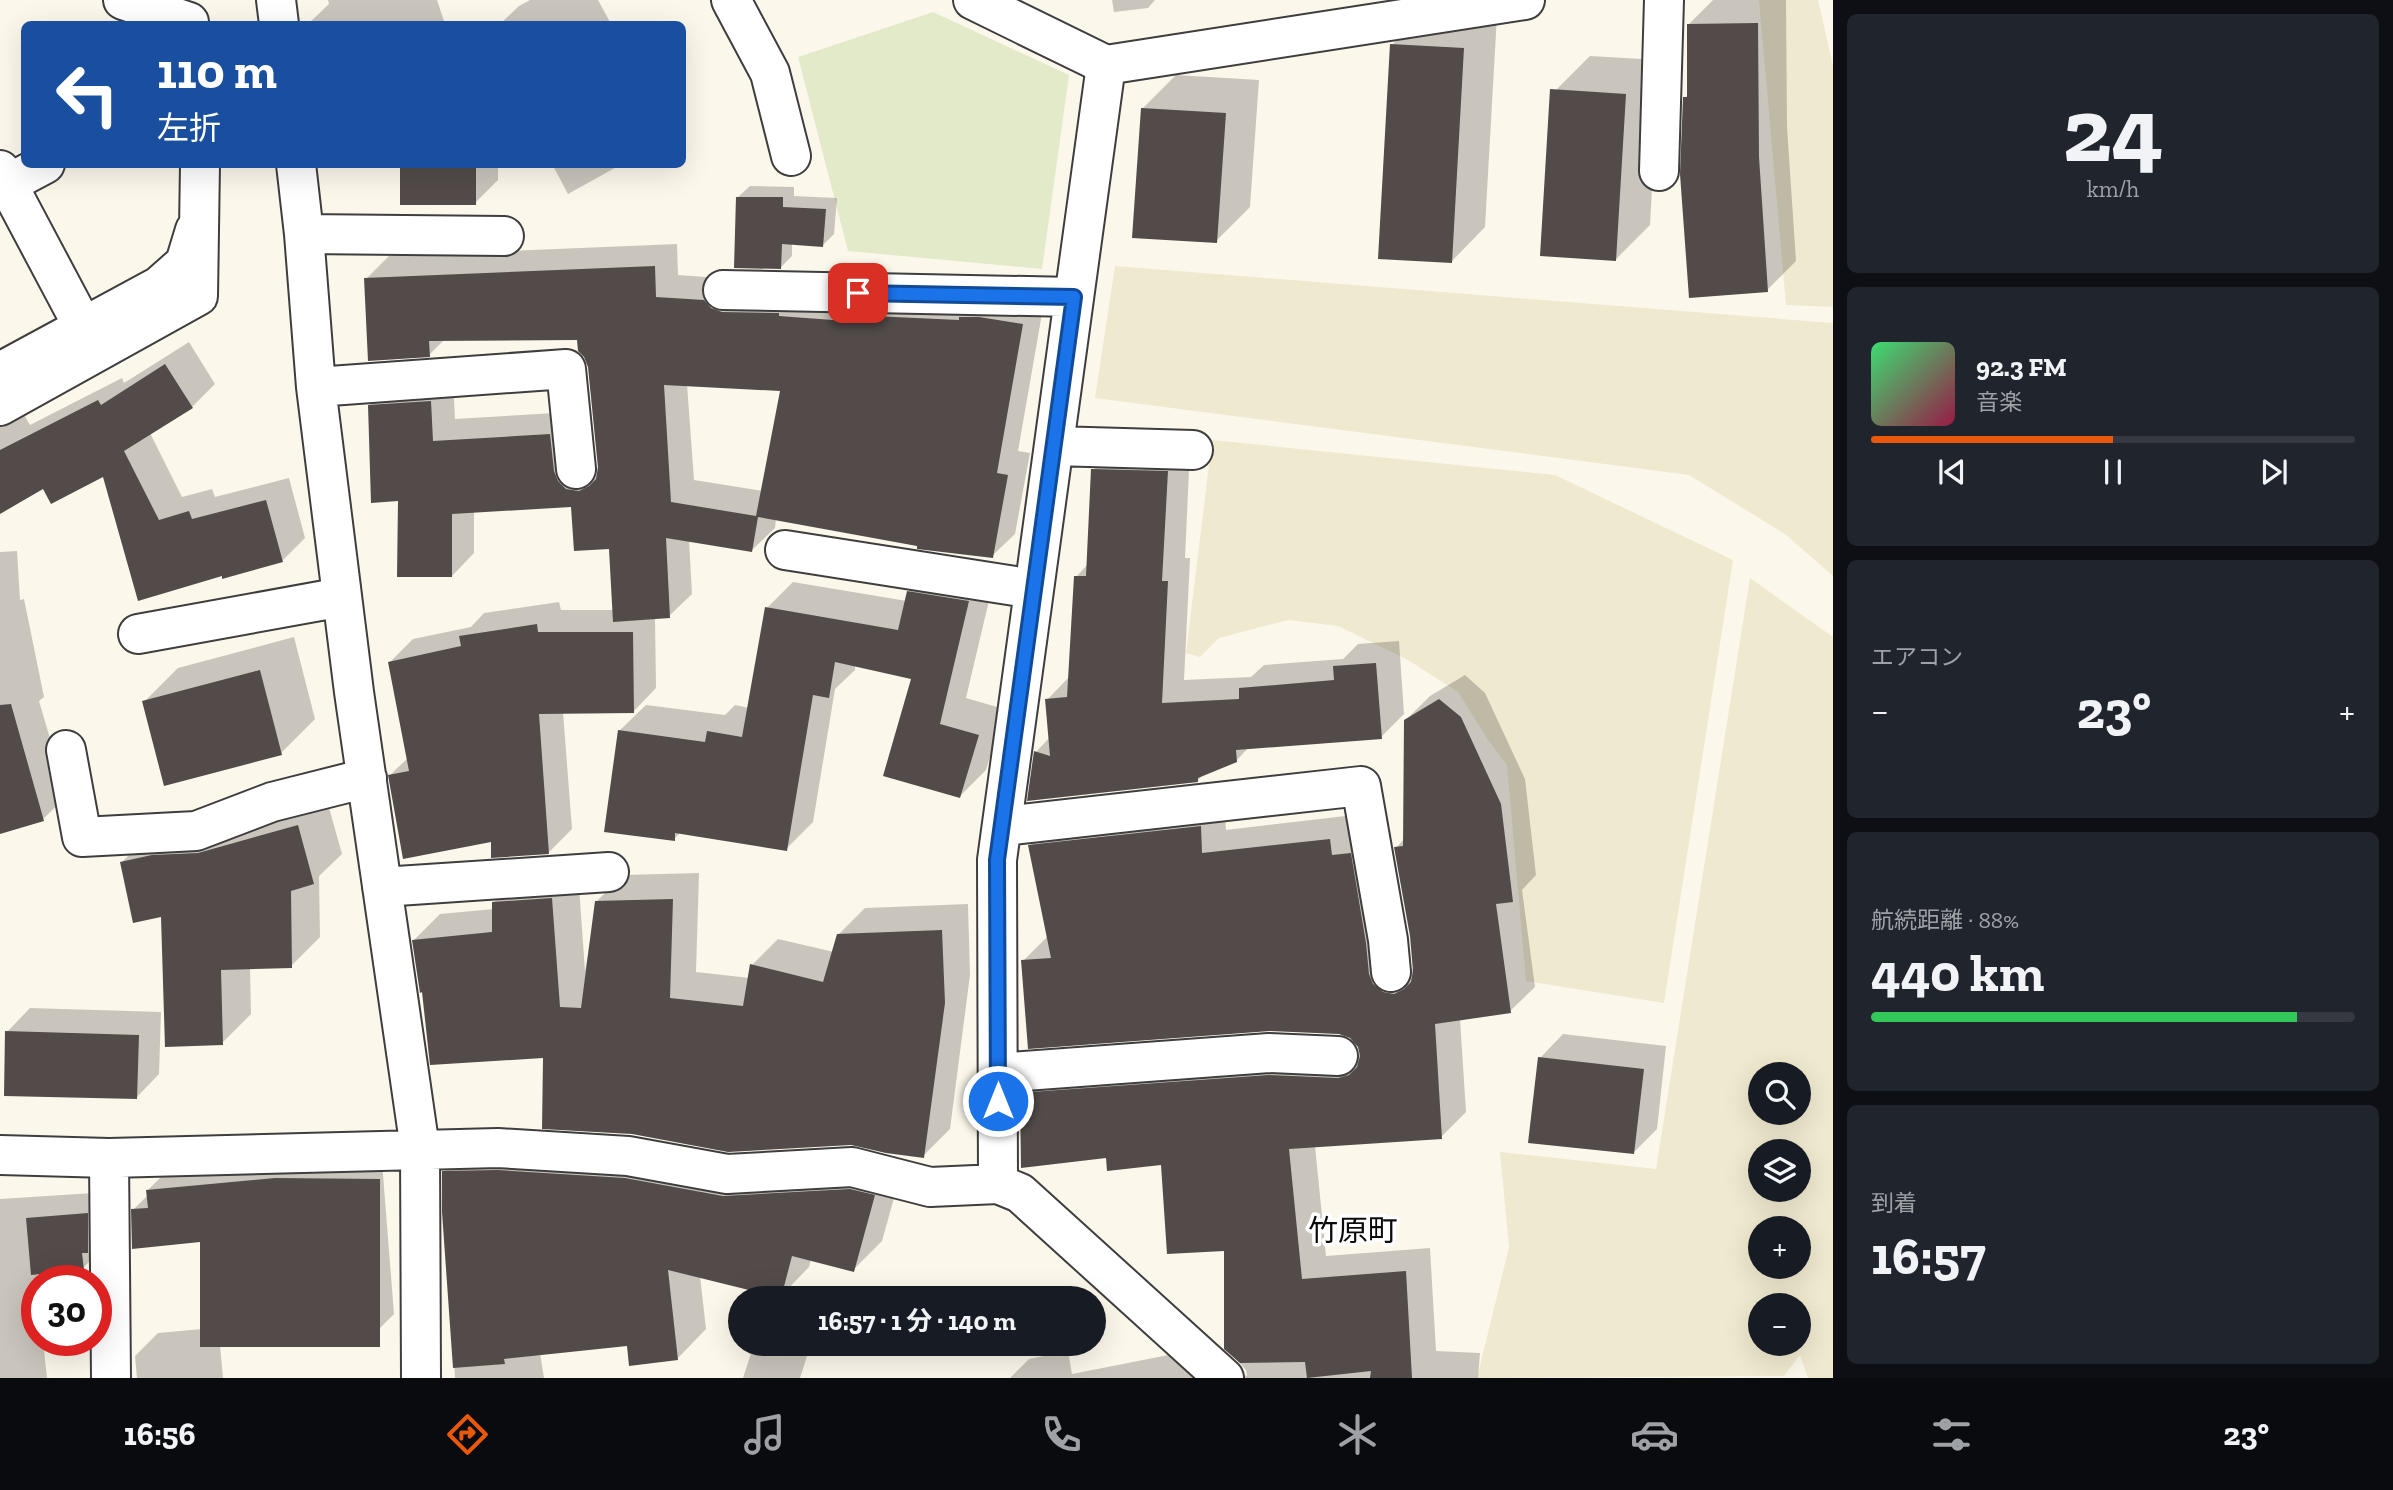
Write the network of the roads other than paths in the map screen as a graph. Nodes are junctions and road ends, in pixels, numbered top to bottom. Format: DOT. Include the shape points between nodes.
graph roads {
  1 [pos="123,0"];
  2 [pos="276,0"];
  3 [pos="731,0"];
  4 [pos="973,0"];
  5 [pos="1522,0"];
  6 [pos="1664,0"];
  7 [pos="188,15"];
  8 [pos="279,21"];
  9 [pos="1106,65"];
  10 [pos="791,156"];
  11 [pos="35,168"];
  12 [pos="200,168"];
  13 [pos="296,168"];
  14 [pos="1659,171"];
  15 [pos="3,181"];
  16 [pos="304,234"];
  17 [pos="504,236"];
  18 [pos="723,290"];
  19 [pos="1074,297"];
  20 [pos="91,340"];
  21 [pos="0,372"];
  22 [pos="316,387"];
  23 [pos="0,406"];
  24 [pos="1054,446"];
  25 [pos="1193,450"];
  26 [pos="576,469"];
  27 [pos="785,550"];
  28 [pos="1034,589"];
  29 [pos="342,597"];
  30 [pos="138,634"];
  31 [pos="65,750"];
  32 [pos="367,778"];
  33 [pos="1003,826"];
  34 [pos="609,872"];
  35 [pos="382,887"];
  36 [pos="1399,948"];
  37 [pos="1338,1056"];
  38 [pos="998,1073"];
  39 [pos="420,1149"];
  40 [pos="0,1155"];
  41 [pos="109,1158"];
  42 [pos="998,1184"];
  43 [pos="111,1378"];
  44 [pos="421,1378"];
  45 [pos="1224,1378"];
  1 -- 7 [label="street"];
  2 -- 8 [label="street"];
  3 -- 10 [label="street" via="770,73"];
  4 -- 9 [label="street"];
  5 -- 9 [label="street"];
  6 -- 14 [label="street"];
  9 -- 19 [label="street"];
  11 -- 15 [label="street"];
  12 -- 20 [label="street" via="198,296"];
  13 -- 16 [label="street"];
  15 -- 20 [label="street"];
  16 -- 17 [label="street"];
  16 -- 22 [label="street"];
  18 -- 19 [label="street"];
  19 -- 24 [label="street"];
  20 -- 21 [label="street"];
  20 -- 23 [label="street"];
  22 -- 26 [label="street" via="566,369"];
  22 -- 29 [label="street"];
  24 -- 25 [label="street"];
  24 -- 28 [label="street"];
  27 -- 28 [label="street"];
  28 -- 33 [label="street"];
  29 -- 30 [label="street"];
  29 -- 32 [label="street"];
  31 -- 32 [label="street" via="82,837 196,831 272,802"];
  32 -- 35 [label="street"];
  33 -- 36 [label="street" via="1361,786"];
  33 -- 38 [label="street" via="997,860"];
  34 -- 35 [label="street"];
  35 -- 39 [label="street"];
  37 -- 38 [label="street" via="1269,1054"];
  38 -- 42 [label="street"];
  39 -- 41 [label="street"];
  39 -- 42 [label="street" via="498,1148 628,1156 727,1174 852,1167 930,1187"];
  39 -- 44 [label="street"];
  40 -- 41 [label="street"];
  41 -- 43 [label="street"];
  42 -- 45 [label="street" via="1020,1193"];
}
